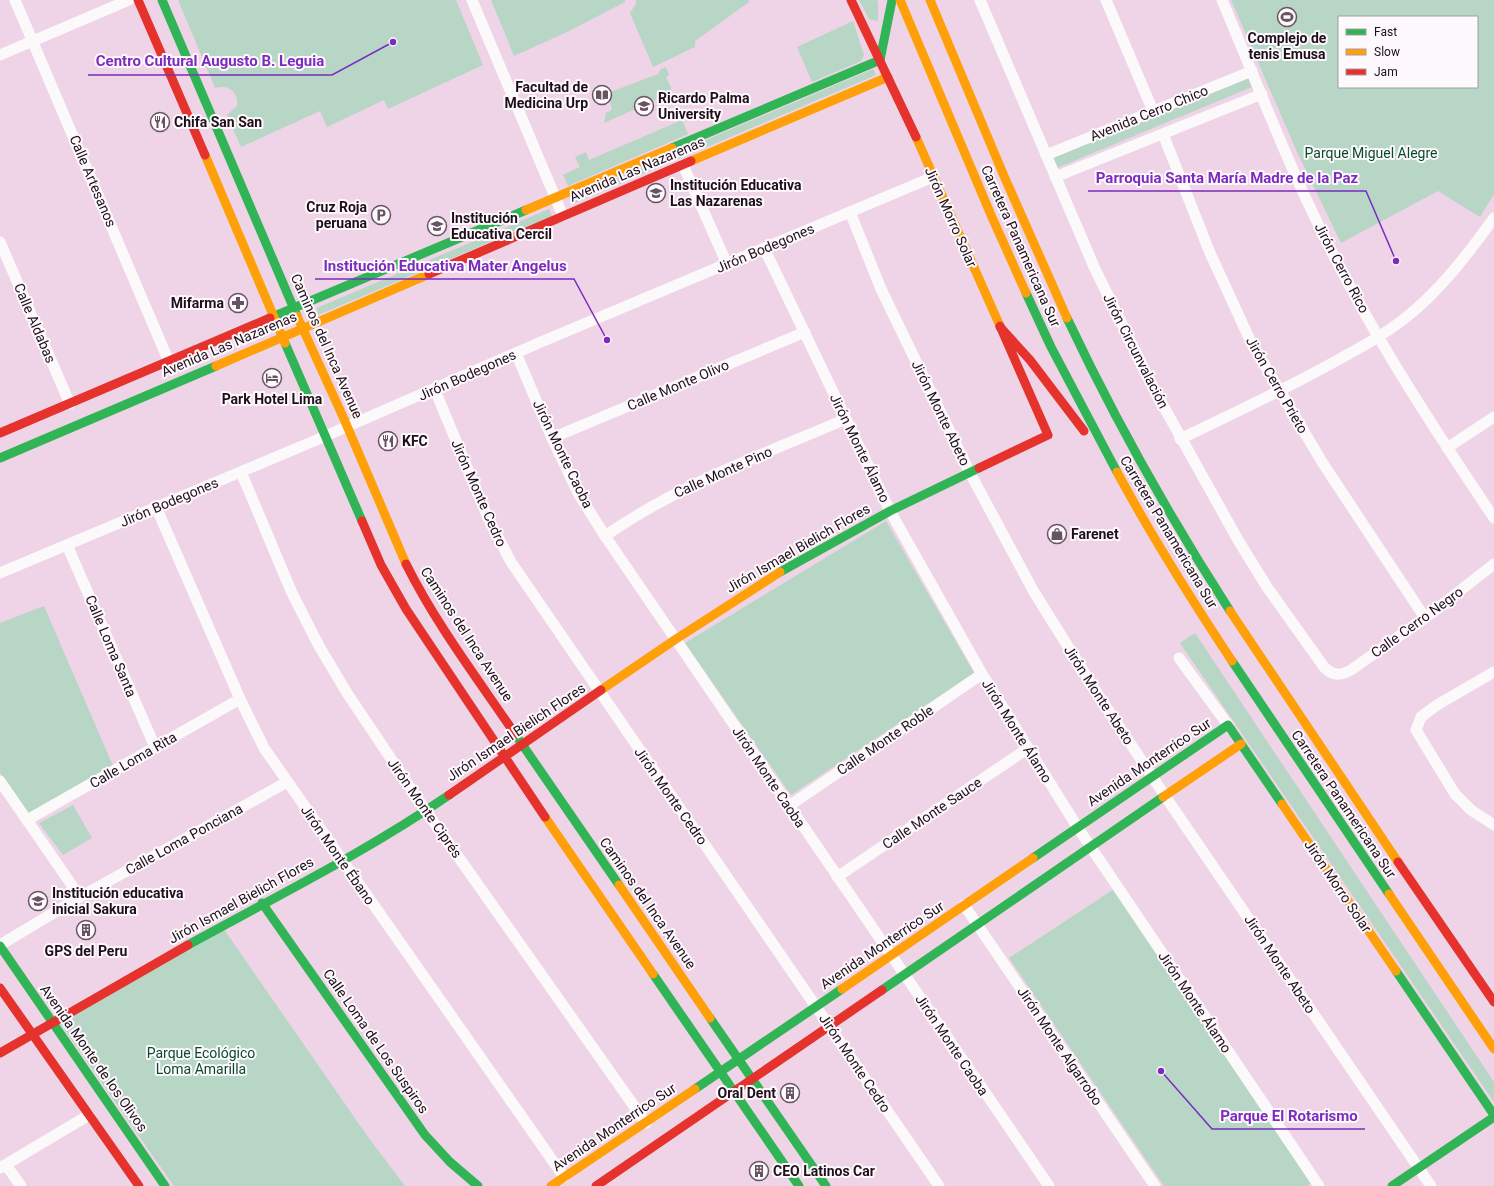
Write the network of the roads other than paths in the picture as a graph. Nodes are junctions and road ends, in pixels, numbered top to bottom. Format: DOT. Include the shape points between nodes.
graph roads {
  1 [pos="15,0"];
  2 [pos="129,0"];
  3 [pos="138,0"];
  4 [pos="162,0"];
  5 [pos="472,0"];
  6 [pos="851,0"];
  7 [pos="892,0"];
  8 [pos="900,0"];
  9 [pos="930,0"];
  10 [pos="980,0"];
  11 [pos="1106,0"];
  12 [pos="1222,0"];
  13 [pos="950,23"];
  14 [pos="34,41"];
  15 [pos="0,55"];
  16 [pos="880,60"];
  17 [pos="1252,71"];
  18 [pos="888,77"];
  19 [pos="1262,94"];
  20 [pos="975,107"];
  21 [pos="1153,111"];
  22 [pos="1163,134"];
  23 [pos="1046,155"];
  24 [pos="683,165"];
  25 [pos="1055,176"];
  26 [pos="933,178"];
  27 [pos="555,198"];
  28 [pos="850,212"];
  29 [pos="563,216"];
  30 [pos="1494,218"];
  31 [pos="0,242"];
  32 [pos="764,248"];
  33 [pos="727,264"];
  34 [pos="294,309"];
  35 [pos="274,317"];
  36 [pos="1000,327"];
  37 [pos="302,328"];
  38 [pos="805,332"];
  39 [pos="282,336"];
  40 [pos="1379,337"];
  41 [pos="516,353"];
  42 [pos="169,362"];
  43 [pos="435,390"];
  44 [pos="1280,392"];
  45 [pos="70,404"];
  46 [pos="1494,418"];
  47 [pos="846,419"];
  48 [pos="348,427"];
  49 [pos="0,433"];
  50 [pos="1048,435"];
  51 [pos="325,436"];
  52 [pos="552,438"];
  53 [pos="1180,439"];
  54 [pos="1447,448"];
  55 [pos="0,458"];
  56 [pos="241,472"];
  57 [pos="970,474"];
  58 [pos="1118,476"];
  59 [pos="156,507"];
  60 [pos="890,511"];
  61 [pos="1494,518"];
  62 [pos="605,536"];
  63 [pos="67,545"];
  64 [pos="1494,564"];
  65 [pos="0,573"];
  66 [pos="1425,618"];
  67 [pos="676,639"];
  68 [pos="1179,658"];
  69 [pos="1494,672"];
  70 [pos="982,674"];
  71 [pos="1338,675"];
  72 [pos="599,692"];
  73 [pos="240,699"];
  74 [pos="1228,725"];
  75 [pos="1240,744"];
  76 [pos="522,745"];
  77 [pos="155,747"];
  78 [pos="1027,749"];
  79 [pos="504,757"];
  80 [pos="1152,777"];
  81 [pos="0,781"];
  82 [pos="287,782"];
  83 [pos="1165,796"];
  84 [pos="789,806"];
  85 [pos="426,811"];
  86 [pos="27,820"];
  87 [pos="1494,824"];
  88 [pos="1078,828"];
  89 [pos="1090,847"];
  90 [pos="342,860"];
  91 [pos="837,877"];
  92 [pos="80,897"];
  93 [pos="262,903"];
  94 [pos="964,905"];
  95 [pos="978,924"];
  96 [pos="0,945"];
  97 [pos="891,955"];
  98 [pos="904,975"];
  99 [pos="0,988"];
  100 [pos="1494,1002"];
  101 [pos="817,1006"];
  102 [pos="52,1022"];
  103 [pos="830,1026"];
  104 [pos="32,1034"];
  105 [pos="1494,1049"];
  106 [pos="0,1054"];
  107 [pos="739,1059"];
  108 [pos="720,1072"];
  109 [pos="752,1079"];
  110 [pos="734,1092"];
  111 [pos="89,1115"];
  112 [pos="1494,1116"];
  113 [pos="646,1124"];
  114 [pos="3,1167"];
  115 [pos="1419,1168"];
  116 [pos="564,1177"];
  117 [pos="21,1186"];
  118 [pos="139,1186"];
  119 [pos="165,1186"];
  120 [pos="478,1186"];
  121 [pos="551,1186"];
  122 [pos="596,1186"];
  123 [pos="798,1186"];
  124 [pos="826,1186"];
  125 [pos="938,1186"];
  126 [pos="1049,1186"];
  127 [pos="1155,1186"];
  128 [pos="1319,1186"];
  129 [pos="1392,1186"];
  130 [pos="1432,1186"];
  1 -- 14 [label="street, Calle Artesanos"];
  2 -- 14 [label="street"];
  3 -- 35 [label="main road"];
  4 -- 34 [label="main road, Caminos del Inca Avenue"];
  5 -- 27 [label="street"];
  6 -- 16 [label="main road, Jirón Morro Solar"];
  7 -- 16 [label="main road"];
  8 -- 58 [label="main road, Carretera Panamericana Sur" via="991,215 1045,333"];
  9 -- 20 [label="main road, Carretera Panamericana Sur"];
  10 -- 23 [label="street, Jirón Circunvalación"];
  11 -- 21 [label="street"];
  12 -- 17 [label="street, Jirón Cerro Rico"];
  13 -- 20 [label="main road"];
  14 -- 15 [label="street"];
  14 -- 42 [label="street, Calle Artesanos"];
  16 -- 18 [label="main road, Jirón Morro Solar"];
  16 -- 27 [label="main road, Avenida Las Nazarenas"];
  17 -- 19 [label="street, Jirón Cerro Rico"];
  17 -- 21 [label="street, Avenida Cerro Chico"];
  18 -- 24 [label="main road, Avenida Las Nazarenas"];
  18 -- 26 [label="main road, Jirón Morro Solar"];
  19 -- 22 [label="street, Avenida Cerro Chico"];
  19 -- 40 [label="street, Jirón Cerro Rico" via="1308,203"];
  20 -- 100 [label="main road, Carretera Panamericana Sur" via="1015,206 1075,336 1106,399 1167,510 1258,655"];
  21 -- 23 [label="street, Avenida Cerro Chico"];
  22 -- 25 [label="street, Avenida Cerro Chico"];
  22 -- 44 [label="street, Jirón Cerro Prieto" via="1210,253 1250,340"];
  23 -- 25 [label="street, Jirón Circunvalación"];
  24 -- 29 [label="main road, Avenida Las Nazarenas"];
  24 -- 33 [label="street"];
  25 -- 53 [label="street, Jirón Circunvalación" via="1095,269"];
  26 -- 28 [label="street, Jirón Bodegones"];
  26 -- 36 [label="main road, Jirón Morro Solar"];
  27 -- 29 [label="street"];
  27 -- 34 [label="main road, Avenida Las Nazarenas"];
  28 -- 32 [label="street, Jirón Bodegones"];
  28 -- 57 [label="street, Jirón Monte Abeto" via="881,290"];
  29 -- 37 [label="main road, Avenida Las Nazarenas"];
  30 -- 40 [label="street" via="1470,251 1439,286 1405,318"];
  31 -- 45 [label="street, Calle Aldabas"];
  32 -- 33 [label="street, Jirón Bodegones"];
  32 -- 38 [label="street, Jirón Monte Álamo"];
  33 -- 41 [label="street, Jirón Bodegones"];
  34 -- 35 [label="main road, Avenida Las Nazarenas"];
  34 -- 37 [label="main road, Caminos del Inca Avenue"];
  35 -- 39 [label="main road"];
  35 -- 42 [label="main road, Avenida Las Nazarenas"];
  36 -- 50 [label="main road, Jirón Morro Solar"];
  36 -- 58 [label="main road" via="1030,360"];
  37 -- 39 [label="main road, Avenida Las Nazarenas"];
  37 -- 48 [label="main road, Caminos del Inca Avenue"];
  38 -- 47 [label="street, Jirón Monte Álamo"];
  38 -- 52 [label="street, Calle Monte Olivo"];
  39 -- 51 [label="main road"];
  39 -- 55 [label="main road, Avenida Las Nazarenas"];
  40 -- 44 [label="street"];
  40 -- 54 [label="street, Jirón Cerro Rico" via="1414,399"];
  41 -- 43 [label="street, Jirón Bodegones"];
  41 -- 52 [label="street, Jirón Monte Caoba"];
  42 -- 45 [label="main road, Avenida Las Nazarenas"];
  43 -- 48 [label="street, Jirón Bodegones"];
  43 -- 72 [label="street, Jirón Monte Cedro" via="488,518 508,556"];
  44 -- 53 [label="street"];
  44 -- 66 [label="street, Jirón Cerro Prieto" via="1322,462"];
  45 -- 49 [label="main road, Avenida Las Nazarenas"];
  46 -- 54 [label="street"];
  47 -- 60 [label="street, Jirón Monte Álamo"];
  47 -- 62 [label="street, Calle Monte Pino" via="671,495 634,515"];
  48 -- 51 [label="street, Jirón Bodegones"];
  48 -- 76 [label="main road, Caminos del Inca Avenue" via="400,553 420,592"];
  50 -- 57 [label="main road, Jirón Ismael Bielich Flores"];
  51 -- 56 [label="street, Jirón Bodegones"];
  51 -- 79 [label="main road" via="381,565 406,609"];
  52 -- 62 [label="street, Jirón Monte Caoba" via="578,493"];
  53 -- 71 [label="street, Jirón Circunvalación" via="1268,587 1317,659 1329,672"];
  54 -- 61 [label="street, Jirón Cerro Rico"];
  56 -- 59 [label="street, Jirón Bodegones"];
  56 -- 85 [label="street, Jirón Monte Ciprés" via="292,593 319,646 347,693"];
  57 -- 60 [label="main road, Jirón Ismael Bielich Flores"];
  57 -- 80 [label="street, Jirón Monte Abeto" via="1034,592"];
  58 -- 105 [label="main road, Carretera Panamericana Sur" via="1172,569 1234,665"];
  59 -- 63 [label="street, Jirón Bodegones"];
  59 -- 73 [label="street, Jirón Monte Ébano"];
  60 -- 67 [label="main road, Jirón Ismael Bielich Flores" via="786,568"];
  60 -- 70 [label="street, Jirón Monte Álamo"];
  62 -- 67 [label="street, Jirón Monte Caoba"];
  63 -- 65 [label="street, Jirón Bodegones"];
  63 -- 77 [label="street, Calle Loma Santa"];
  64 -- 66 [label="street, Calle Cerro Negro"];
  66 -- 71 [label="street, Calle Cerro Negro" via="1351,670"];
  67 -- 72 [label="main road, Jirón Ismael Bielich Flores"];
  67 -- 84 [label="street, Jirón Monte Caoba"];
  68 -- 74 [label="street, Jirón Morro Solar"];
  69 -- 87 [label="street" via="1437,705 1421,717 1416,730 1455,794 1471,810"];
  70 -- 78 [label="street, Jirón Monte Álamo"];
  70 -- 84 [label="street, Calle Monte Roble"];
  72 -- 76 [label="main road, Jirón Ismael Bielich Flores"];
  72 -- 101 [label="street, Jirón Monte Cedro"];
  73 -- 77 [label="street, Calle Loma Rita"];
  73 -- 82 [label="street, Jirón Monte Ébano" via="264,748"];
  74 -- 75 [label="main road, Jirón Morro Solar"];
  74 -- 80 [label="main road, Avenida Monterrico Sur"];
  75 -- 83 [label="main road"];
  75 -- 112 [label="main road, Jirón Morro Solar"];
  76 -- 79 [label="main road, Jirón Ismael Bielich Flores"];
  76 -- 107 [label="main road, Caminos del Inca Avenue"];
  77 -- 86 [label="street, Calle Loma Rita"];
  78 -- 88 [label="street, Jirón Monte Álamo"];
  78 -- 91 [label="street, Calle Monte Sauce"];
  79 -- 85 [label="main road, Jirón Ismael Bielich Flores"];
  79 -- 108 [label="main road"];
  80 -- 83 [label="street, Jirón Monte Abeto"];
  80 -- 88 [label="main road, Avenida Monterrico Sur"];
  81 -- 86 [label="street"];
  82 -- 90 [label="street, Jirón Monte Ébano"];
  82 -- 92 [label="street, Calle Loma Ponciana"];
  83 -- 89 [label="main road"];
  83 -- 115 [label="street, Jirón Monte Abeto"];
  84 -- 91 [label="street, Jirón Monte Caoba"];
  85 -- 90 [label="main road, Jirón Ismael Bielich Flores"];
  85 -- 113 [label="street, Jirón Monte Ciprés"];
  86 -- 92 [label="street"];
  88 -- 89 [label="street, Jirón Monte Álamo"];
  88 -- 94 [label="main road, Avenida Monterrico Sur"];
  89 -- 95 [label="main road"];
  89 -- 128 [label="street, Jirón Monte Álamo"];
  90 -- 93 [label="main road, Jirón Ismael Bielich Flores"];
  90 -- 116 [label="street, Jirón Monte Ébano"];
  91 -- 97 [label="street, Jirón Monte Caoba"];
  92 -- 96 [label="street, Calle Loma Ponciana"];
  93 -- 102 [label="main road, Jirón Ismael Bielich Flores"];
  93 -- 120 [label="main road, Calle Loma de Los Suspiros" via="429,1140 456,1170"];
  94 -- 95 [label="street, Jirón Monte Algarrobo"];
  94 -- 97 [label="main road, Avenida Monterrico Sur"];
  95 -- 98 [label="main road"];
  95 -- 127 [label="street, Jirón Monte Algarrobo"];
  96 -- 102 [label="main road, Avenida Monte de los Olivos"];
  97 -- 98 [label="street, Jirón Monte Caoba"];
  97 -- 101 [label="main road, Avenida Monterrico Sur"];
  98 -- 103 [label="main road"];
  98 -- 126 [label="street, Jirón Monte Caoba"];
  99 -- 104 [label="main road"];
  101 -- 103 [label="street, Jirón Monte Cedro"];
  101 -- 107 [label="main road, Avenida Monterrico Sur"];
  102 -- 104 [label="main road, Jirón Ismael Bielich Flores"];
  102 -- 119 [label="main road, Avenida Monte de los Olivos"];
  103 -- 109 [label="main road"];
  103 -- 125 [label="street, Jirón Monte Cedro"];
  104 -- 106 [label="main road, Jirón Ismael Bielich Flores"];
  104 -- 111 [label="main road"];
  107 -- 108 [label="main road, Avenida Monterrico Sur"];
  107 -- 109 [label="main road, Caminos del Inca Avenue"];
  108 -- 110 [label="main road"];
  108 -- 113 [label="main road, Avenida Monterrico Sur"];
  109 -- 110 [label="main road"];
  109 -- 124 [label="main road, Caminos del Inca Avenue"];
  110 -- 122 [label="main road"];
  110 -- 123 [label="main road"];
  111 -- 114 [label="street"];
  111 -- 118 [label="main road"];
  112 -- 115 [label="main road"];
  113 -- 116 [label="main road, Avenida Monterrico Sur"];
  114 -- 117 [label="street"];
  115 -- 129 [label="main road"];
  115 -- 130 [label="street, Jirón Monte Abeto"];
  116 -- 121 [label="main road, Avenida Monterrico Sur"];
}
